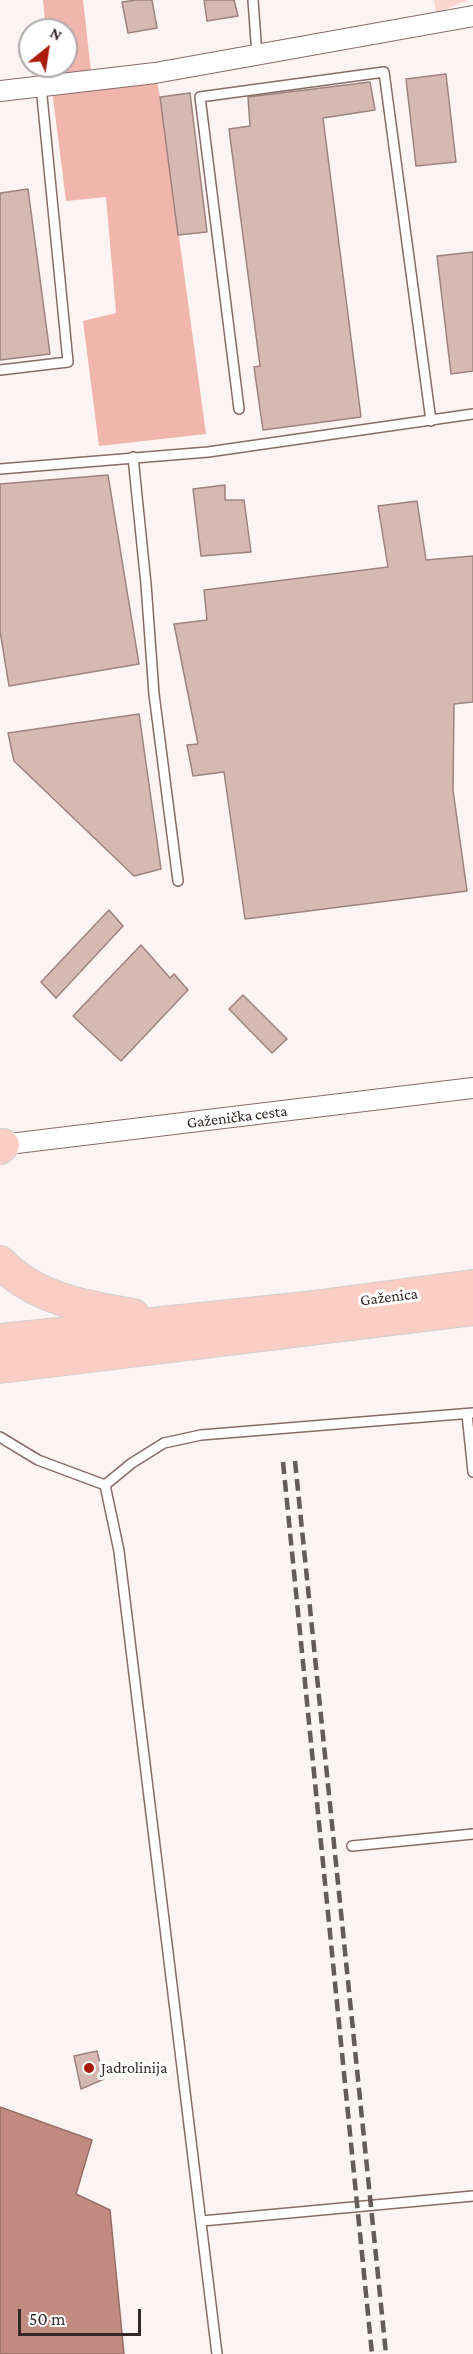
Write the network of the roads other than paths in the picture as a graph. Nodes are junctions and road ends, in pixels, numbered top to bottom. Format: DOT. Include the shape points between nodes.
graph roads {
  1 [pos="253,0"];
  2 [pos="473,16"];
  3 [pos="257,55"];
  4 [pos="41,86"];
  5 [pos="2,87"];
  6 [pos="0,370"];
  7 [pos="239,409"];
  8 [pos="473,414"];
  9 [pos="431,420"];
  10 [pos="133,457"];
  11 [pos="0,469"];
  12 [pos="178,881"];
  13 [pos="473,1088"];
  14 [pos="1,1146"];
  15 [pos="0,1262"];
  16 [pos="473,1286"];
  17 [pos="473,1309"];
  18 [pos="308,1318"];
  19 [pos="169,1322"];
  20 [pos="0,1340"];
  21 [pos="0,1367"];
  22 [pos="470,1414"];
  23 [pos="0,1437"];
  24 [pos="473,1472"];
  25 [pos="105,1485"];
  26 [pos="473,1834"];
  27 [pos="352,1846"];
  28 [pos="473,2196"];
  29 [pos="202,2221"];
  30 [pos="217,2354"];
  1 -- 3 [label="lane"];
  2 -- 3 [label="street"];
  3 -- 4 [label="street" via="155,73"];
  4 -- 5 [label="street"];
  4 -- 6 [label="lane" via="68,363"];
  7 -- 9 [label="lane" via="200,97 384,72"];
  8 -- 9 [label="lane"];
  9 -- 10 [label="lane" via="208,452"];
  10 -- 11 [label="lane"];
  10 -- 12 [label="lane" via="155,705"];
  13 -- 14 [label="street, Gaženička cesta"];
  15 -- 19 [label="highway" via="40,1290 73,1304"];
  16 -- 18 [label="highway, Gaženica"];
  17 -- 18 [label="highway, Gaženica"];
  18 -- 19 [label="highway"];
  18 -- 21 [label="highway"];
  19 -- 20 [label="highway"];
  22 -- 24 [label="lane"];
  22 -- 25 [label="lane" via="201,1435 164,1443"];
  23 -- 25 [label="lane" via="38,1460"];
  25 -- 29 [label="lane" via="119,1551"];
  26 -- 27 [label="lane"];
  28 -- 29 [label="lane"];
  29 -- 30 [label="lane"];
}
